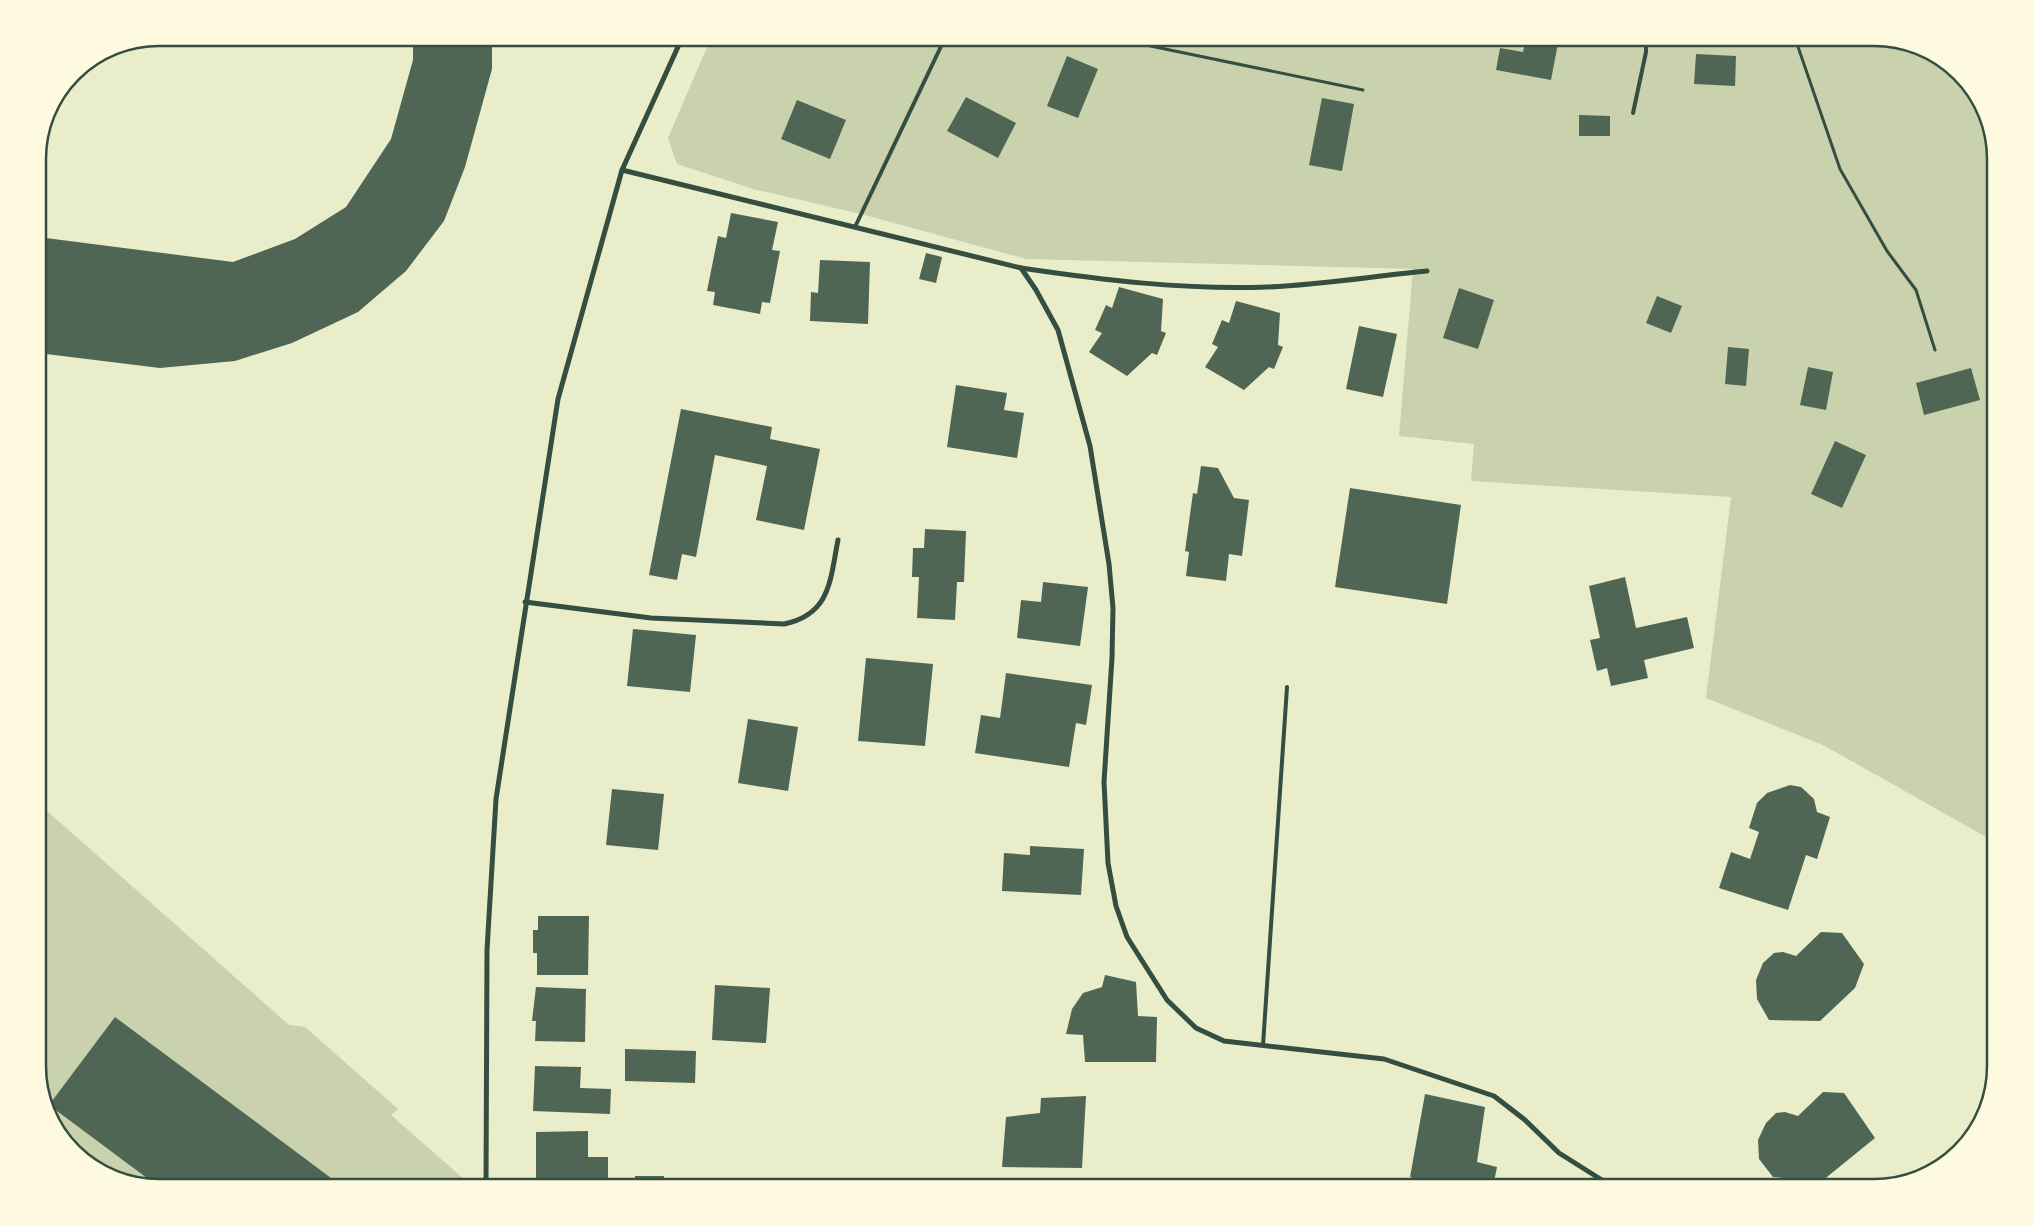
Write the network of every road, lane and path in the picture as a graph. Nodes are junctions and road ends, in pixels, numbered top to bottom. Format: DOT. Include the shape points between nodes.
graph roads {
  1 [pos="678,46"];
  2 [pos="941,46"];
  3 [pos="1151,46"];
  4 [pos="1646,46"];
  5 [pos="1798,46"];
  6 [pos="1363,90"];
  7 [pos="1633,113"];
  8 [pos="622,170"];
  9 [pos="855,227"];
  10 [pos="1021,268"];
  11 [pos="1427,270"];
  12 [pos="1936,350"];
  13 [pos="838,540"];
  14 [pos="525,602"];
  15 [pos="1287,687"];
  16 [pos="1263,1045"];
  17 [pos="486,1179"];
  18 [pos="1599,1179"];
  1 -- 8 [label="street"];
  2 -- 9 [label="lane"];
  3 -- 6 [label="path"];
  4 -- 7 [label="lane"];
  5 -- 12 [label="path" via="1840,169 1887,251 1916,290"];
  8 -- 9 [label="street"];
  8 -- 14 [label="street" via="558,399"];
  9 -- 10 [label="street"];
  10 -- 11 [label="street" via="1096,279 1183,286 1268,287"];
  10 -- 16 [label="street" via="1058,330 1090,446 1109,564 1113,608 1112,658 1104,782 1108,863 1116,906 1127,937 1167,1000 1196,1028 1224,1040"];
  13 -- 14 [label="street" via="828,591 817,610 801,620 784,624 651,618"];
  14 -- 17 [label="street" via="496,799 487,950"];
  15 -- 16 [label="lane"];
  16 -- 18 [label="street" via="1384,1059 1494,1096 1560,1153"];
}
